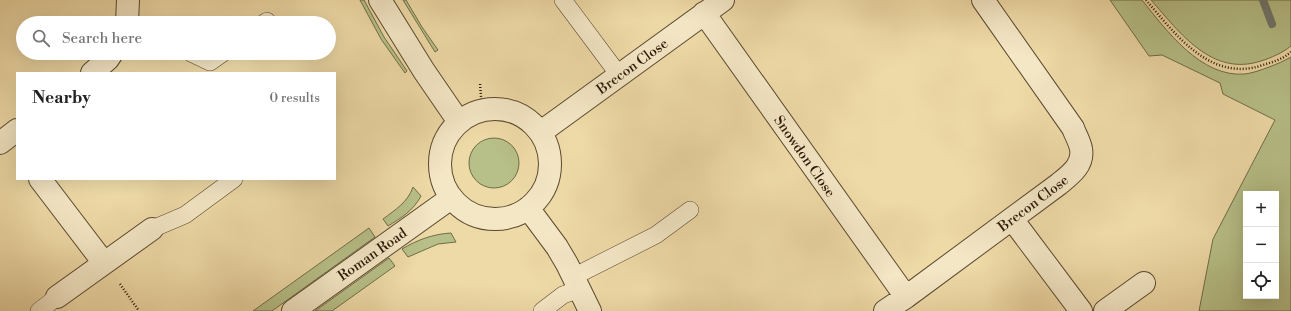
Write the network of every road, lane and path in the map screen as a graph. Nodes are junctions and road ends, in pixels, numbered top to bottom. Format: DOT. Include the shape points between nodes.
graph roads {
  1 [pos="128,0"];
  2 [pos="380,0"];
  3 [pos="563,0"];
  4 [pos="723,0"];
  5 [pos="983,0"];
  6 [pos="1146,0"];
  7 [pos="704,14"];
  8 [pos="127,16"];
  9 [pos="1291,52"];
  10 [pos="107,60"];
  11 [pos="93,72"];
  12 [pos="619,75"];
  13 [pos="480,84"];
  14 [pos="482,110"];
  15 [pos="459,122"];
  16 [pos="541,132"];
  17 [pos="41,180"];
  18 [pos="233,180"];
  19 [pos="451,198"];
  20 [pos="528,208"];
  21 [pos="690,210"];
  22 [pos="1012,219"];
  23 [pos="152,229"];
  24 [pos="104,264"];
  25 [pos="576,283"];
  26 [pos="1144,283"];
  27 [pos="57,297"];
  28 [pos="906,298"];
  29 [pos="39,311"];
  30 [pos="139,311"];
  31 [pos="293,311"];
  32 [pos="542,311"];
  33 [pos="590,311"];
  34 [pos="885,311"];
  35 [pos="1081,311"];
  36 [pos="1105,311"];
  1 -- 8 [label="street"];
  2 -- 15 [label="street"];
  3 -- 12 [label="lane"];
  4 -- 7 [label="street, Brecon Close"];
  5 -- 22 [label="street, Brecon Close" via="1073,128 1082,148 1081,161 1074,172"];
  6 -- 9 [label="path" via="1197,54 1215,64 1233,70 1253,69 1285,57"];
  7 -- 12 [label="street, Brecon Close"];
  7 -- 28 [label="street, Snowdon Close"];
  10 -- 11 [label="street"];
  12 -- 16 [label="street, Brecon Close"];
  13 -- 14 [label="path"];
  14 -- 15 [label="street"];
  14 -- 16 [label="street" via="511,110 527,119"];
  15 -- 19 [label="street" via="447,134 441,150 439,167 443,184"];
  16 -- 20 [label="street" via="548,147 550,164 547,181 540,196"];
  17 -- 24 [label="street"];
  18 -- 23 [label="lane" via="185,215"];
  19 -- 20 [label="street" via="463,210 479,217 496,219 512,216"];
  19 -- 31 [label="street, Roman Road"];
  20 -- 25 [label="street" via="556,247"];
  21 -- 25 [label="lane"];
  22 -- 28 [label="street, Brecon Close"];
  22 -- 35 [label="street"];
  23 -- 24 [label="street"];
  24 -- 27 [label="street"];
  24 -- 30 [label="path"];
  25 -- 32 [label="lane"];
  25 -- 33 [label="street"];
  26 -- 36 [label="street"];
  27 -- 29 [label="lane"];
  28 -- 34 [label="street, Brecon Close"];
}
